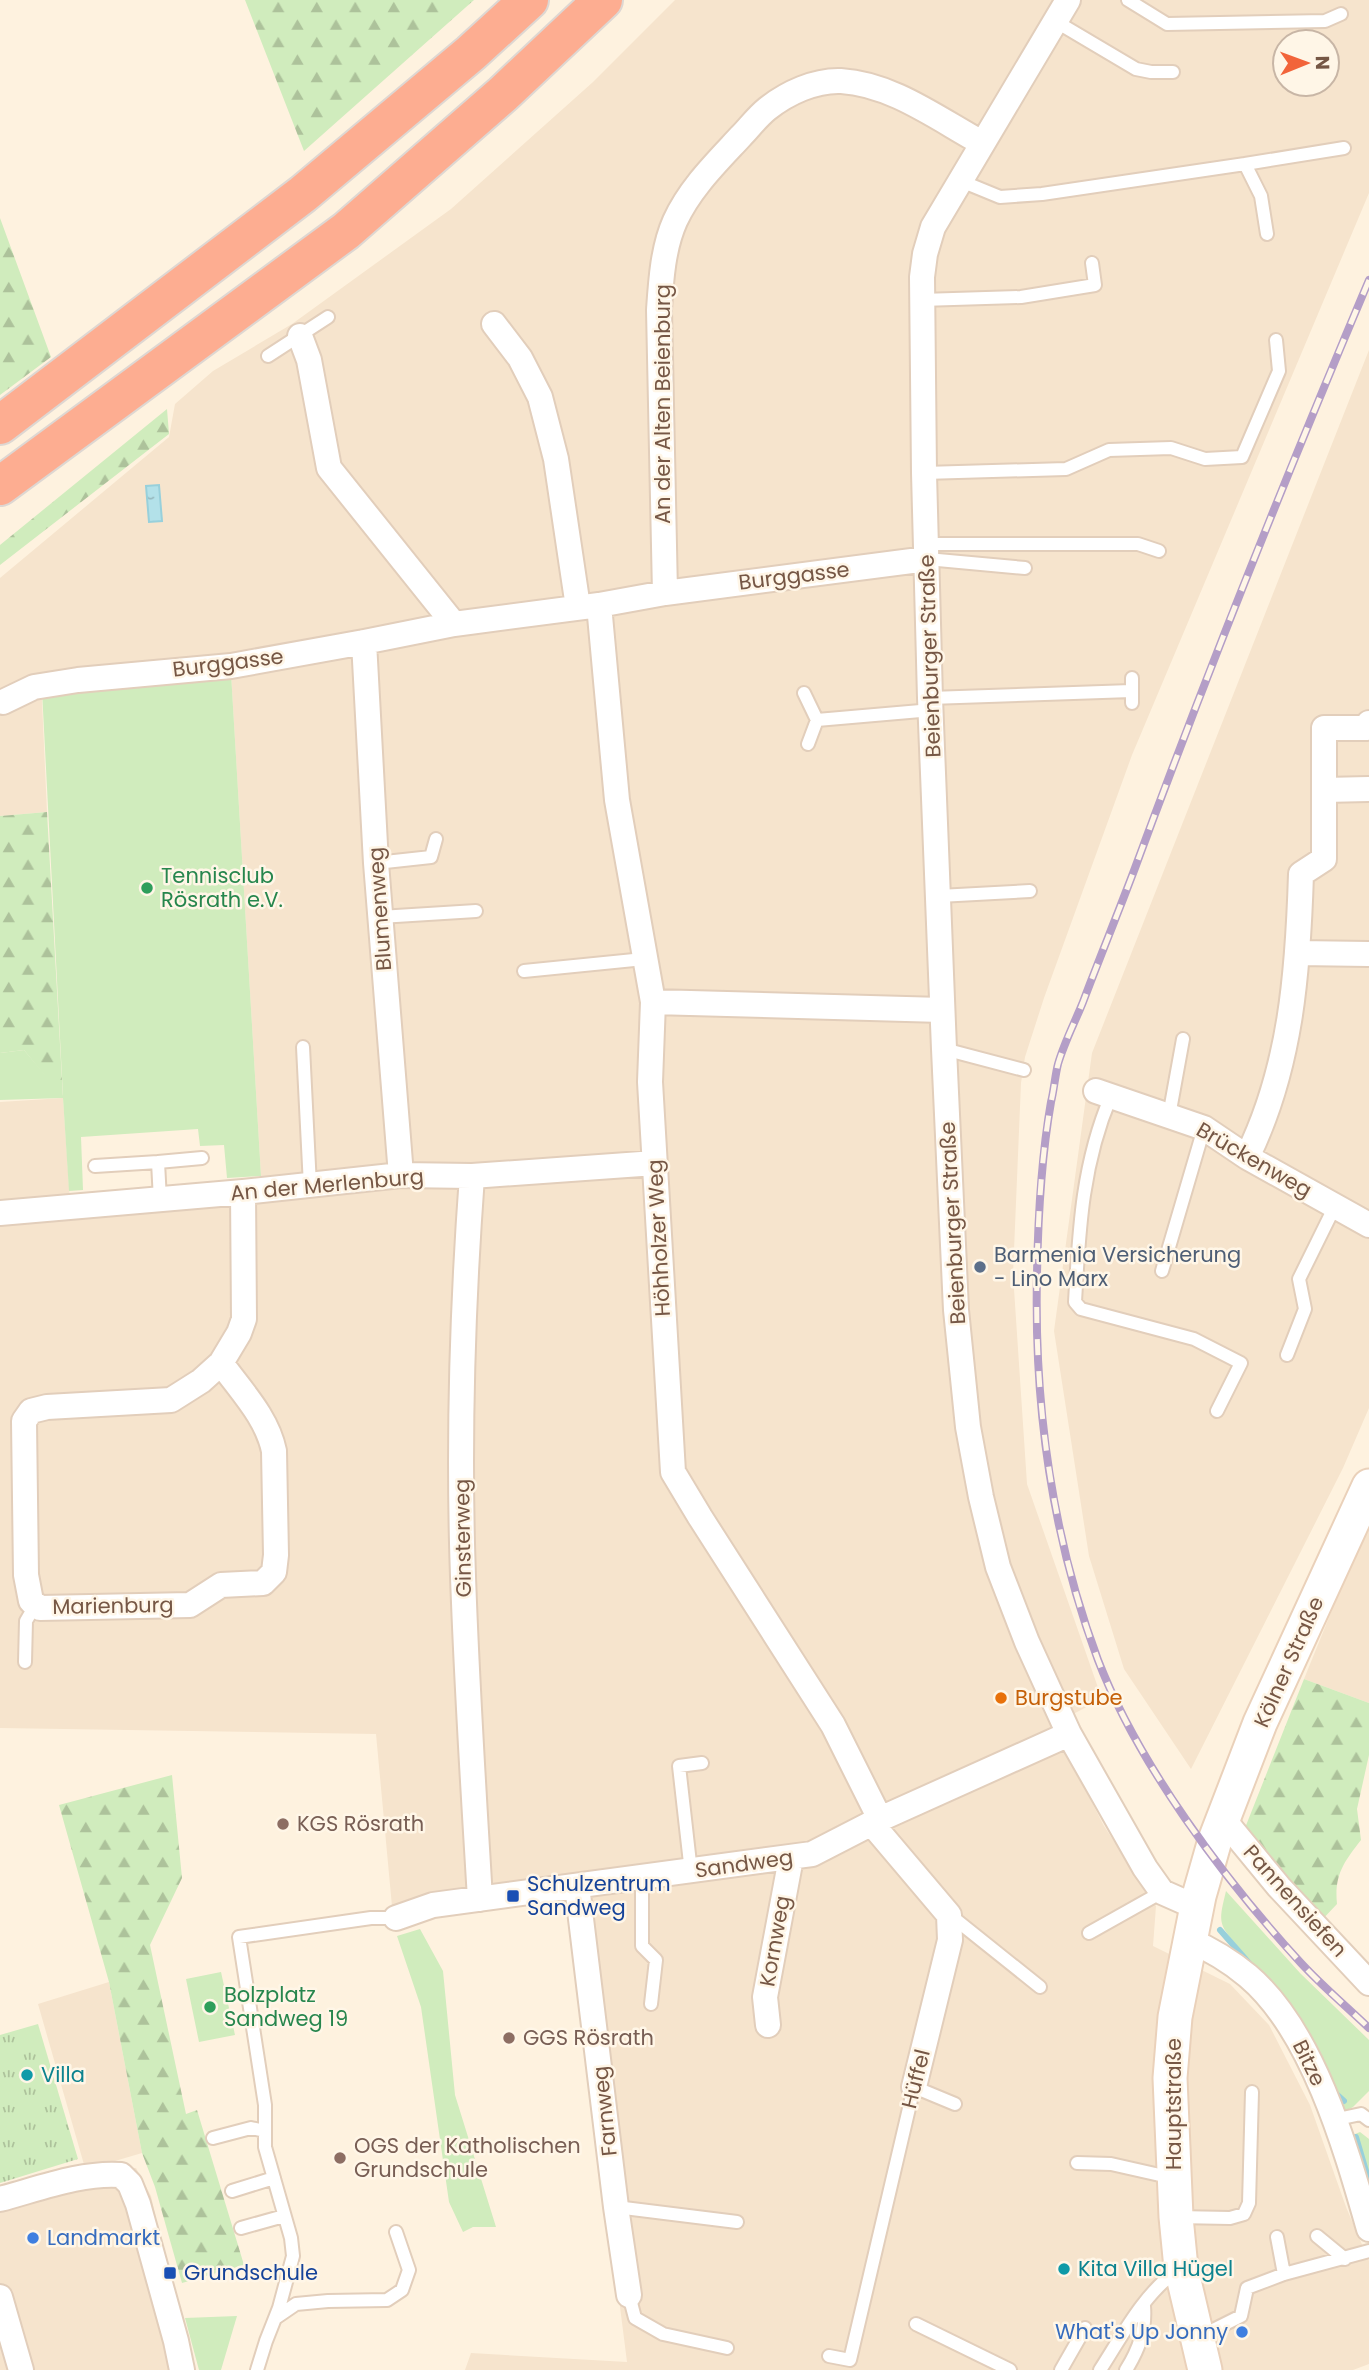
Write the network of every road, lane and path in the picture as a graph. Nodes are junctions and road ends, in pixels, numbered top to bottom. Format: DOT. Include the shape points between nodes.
graph roads {
  1 [pos="529,0"];
  2 [pos="603,0"];
  3 [pos="1068,0"];
  4 [pos="1128,0"];
  5 [pos="1341,14"];
  6 [pos="1055,21"];
  7 [pos="1173,72"];
  8 [pos="982,143"];
  9 [pos="1344,148"];
  10 [pos="1245,164"];
  11 [pos="961,181"];
  12 [pos="1268,234"];
  13 [pos="1091,263"];
  14 [pos="921,300"];
  15 [pos="328,317"];
  16 [pos="495,324"];
  17 [pos="300,336"];
  18 [pos="1276,340"];
  19 [pos="268,356"];
  20 [pos="0,425"];
  21 [pos="924,473"];
  22 [pos="0,486"];
  23 [pos="927,551"];
  24 [pos="1159,551"];
  25 [pos="1025,568"];
  26 [pos="665,593"];
  27 [pos="588,606"];
  28 [pos="454,624"];
  29 [pos="364,642"];
  30 [pos="1132,691"];
  31 [pos="804,693"];
  32 [pos="3,702"];
  33 [pos="931,704"];
  34 [pos="817,720"];
  35 [pos="1369,723"];
  36 [pos="808,744"];
  37 [pos="1369,789"];
  38 [pos="1324,790"];
  39 [pos="436,839"];
  40 [pos="376,863"];
  41 [pos="1030,891"];
  42 [pos="939,896"];
  43 [pos="476,911"];
  44 [pos="380,917"];
  45 [pos="1298,953"];
  46 [pos="1369,954"];
  47 [pos="645,959"];
  48 [pos="524,971"];
  49 [pos="653,1002"];
  50 [pos="942,1010"];
  51 [pos="1183,1039"];
  52 [pos="303,1047"];
  53 [pos="944,1049"];
  54 [pos="1024,1070"];
  55 [pos="1103,1094"];
  56 [pos="1169,1116"];
  57 [pos="1204,1128"];
  58 [pos="1247,1157"];
  59 [pos="202,1158"];
  60 [pos="158,1162"];
  61 [pos="655,1163"];
  62 [pos="95,1166"];
  63 [pos="401,1175"];
  64 [pos="472,1176"];
  65 [pos="310,1186"];
  66 [pos="243,1192"];
  67 [pos="160,1200"];
  68 [pos="1335,1206"];
  69 [pos="0,1213"];
  70 [pos="1369,1225"];
  71 [pos="1162,1271"];
  72 [pos="1287,1355"];
  73 [pos="221,1363"];
  74 [pos="1217,1411"];
  75 [pos="1369,1486"];
  76 [pos="36,1604"];
  77 [pos="25,1662"];
  78 [pos="1069,1734"];
  79 [pos="702,1763"];
  80 [pos="876,1821"];
  81 [pos="1219,1829"];
  82 [pos="791,1858"];
  83 [pos="691,1872"];
  84 [pos="642,1878"];
  85 [pos="577,1886"];
  86 [pos="1162,1892"];
  87 [pos="480,1899"];
  88 [pos="1196,1907"];
  89 [pos="950,1915"];
  90 [pos="396,1918"];
  91 [pos="1089,1933"];
  92 [pos="1189,1940"];
  93 [pos="1369,1983"];
  94 [pos="1040,1987"];
  95 [pos="651,2004"];
  96 [pos="768,2025"];
  97 [pos="914,2087"];
  98 [pos="1252,2092"];
  99 [pos="955,2104"];
  100 [pos="1333,2120"];
  101 [pos="1369,2120"];
  102 [pos="265,2131"];
  103 [pos="213,2138"];
  104 [pos="1077,2163"];
  105 [pos="274,2178"];
  106 [pos="1173,2178"];
  107 [pos="232,2191"];
  108 [pos="0,2199"];
  109 [pos="616,2207"];
  110 [pos="284,2216"];
  111 [pos="1176,2217"];
  112 [pos="737,2222"];
  113 [pos="242,2228"];
  114 [pos="1369,2229"];
  115 [pos="396,2232"];
  116 [pos="1317,2236"];
  117 [pos="1277,2237"];
  118 [pos="1369,2251"];
  119 [pos="1345,2259"];
  120 [pos="1181,2268"];
  121 [pos="1284,2274"];
  122 [pos="629,2295"];
  123 [pos="0,2297"];
  124 [pos="1144,2306"];
  125 [pos="277,2317"];
  126 [pos="916,2324"];
  127 [pos="1084,2328"];
  128 [pos="727,2348"];
  129 [pos="829,2356"];
  130 [pos="1201,2356"];
  131 [pos="21,2370"];
  132 [pos="182,2370"];
  133 [pos="257,2370"];
  134 [pos="1010,2370"];
  135 [pos="1061,2370"];
  136 [pos="1100,2370"];
  137 [pos="1126,2370"];
  1 -- 20 [label="highway" via="303,194"];
  2 -- 22 [label="highway" via="346,231"];
  3 -- 6 [label="street, Beienburger Straße"];
  4 -- 5 [label="lane" via="1167,24 1325,21"];
  6 -- 7 [label="lane" via="1136,69"];
  6 -- 8 [label="street, Beienburger Straße"];
  8 -- 11 [label="street, Beienburger Straße"];
  8 -- 26 [label="street, An der Alten Beienburg" via="897,96 867,85 815,83 767,109 689,196 666,247 659,310"];
  9 -- 10 [label="lane"];
  10 -- 11 [label="lane" via="1000,197"];
  10 -- 12 [label="lane" via="1261,196"];
  11 -- 14 [label="street, Beienburger Straße" via="933,227 925,254"];
  13 -- 14 [label="lane" via="1095,285 1021,297"];
  14 -- 21 [label="street, Beienburger Straße"];
  15 -- 17 [label="lane"];
  16 -- 27 [label="street" via="540,397"];
  17 -- 19 [label="lane"];
  17 -- 28 [label="street" via="309,360 329,468"];
  18 -- 21 [label="lane" via="1279,371 1242,457 1205,459 1171,447 1109,450 1066,469"];
  21 -- 23 [label="street, Beienburger Straße"];
  23 -- 24 [label="lane" via="1138,544"];
  23 -- 25 [label="lane"];
  23 -- 26 [label="street, Burggasse"];
  23 -- 33 [label="street, Beienburger Straße"];
  26 -- 27 [label="street, Burggasse"];
  27 -- 28 [label="street, Burggasse"];
  27 -- 47 [label="street, Höhholzer Weg"];
  28 -- 29 [label="street, Burggasse"];
  29 -- 32 [label="street, Burggasse" via="231,666 34,687"];
  29 -- 40 [label="street, Blumenweg"];
  30 -- 33 [label="lane"];
  31 -- 34 [label="lane"];
  33 -- 34 [label="lane"];
  33 -- 42 [label="street, Beienburger Straße"];
  34 -- 36 [label="lane"];
  35 -- 38 [label="street" via="1366,728 1324,728"];
  37 -- 38 [label="street"];
  38 -- 45 [label="street" via="1324,859 1301,874"];
  39 -- 40 [label="lane" via="431,857"];
  40 -- 44 [label="street, Blumenweg"];
  41 -- 42 [label="lane"];
  42 -- 50 [label="street, Beienburger Straße"];
  43 -- 44 [label="lane"];
  44 -- 63 [label="street, Blumenweg"];
  45 -- 46 [label="street"];
  45 -- 58 [label="street" via="1280,1069 1263,1126"];
  47 -- 48 [label="lane"];
  47 -- 49 [label="street, Höhholzer Weg"];
  49 -- 50 [label="street"];
  49 -- 61 [label="street, Höhholzer Weg" via="650,1082"];
  50 -- 53 [label="street, Beienburger Straße"];
  51 -- 56 [label="lane"];
  52 -- 65 [label="lane"];
  53 -- 54 [label="lane"];
  53 -- 78 [label="street, Beienburger Straße" via="957,1320 968,1427 998,1567"];
  55 -- 56 [label="street, Brückenweg"];
  55 -- 74 [label="lane" via="1079,1221 1075,1302 1081,1308 1194,1339 1241,1363"];
  56 -- 57 [label="street, Brückenweg"];
  57 -- 58 [label="street, Brückenweg"];
  57 -- 71 [label="lane"];
  58 -- 68 [label="street, Brückenweg"];
  59 -- 60 [label="lane"];
  60 -- 62 [label="lane"];
  60 -- 67 [label="lane"];
  61 -- 64 [label="street, An der Merlenburg"];
  61 -- 80 [label="street, Höhholzer Weg" via="673,1472 833,1724"];
  63 -- 64 [label="street, An der Merlenburg"];
  63 -- 65 [label="street, An der Merlenburg"];
  64 -- 87 [label="street, Ginsterweg" via="462,1389 461,1541"];
  65 -- 66 [label="street, An der Merlenburg"];
  66 -- 67 [label="street, An der Merlenburg"];
  66 -- 73 [label="street, Marienburg" via="244,1318"];
  67 -- 69 [label="street, An der Merlenburg"];
  68 -- 70 [label="street, Brückenweg"];
  68 -- 72 [label="lane" via="1299,1279 1305,1308"];
  73 -- 76 [label="street, Marienburg" via="171,1400 31,1411 24,1421 26,1575 31,1601"];
  73 -- 76 [label="street, Marienburg" via="256,1409 271,1438 274,1572 263,1583 220,1585 190,1605 40,1608"];
  75 -- 81 [label="main road, Kölner Straße" via="1260,1723"];
  76 -- 77 [label="lane" via="26,1621"];
  78 -- 80 [label="street, Sandweg"];
  78 -- 86 [label="street, Beienburger Straße"];
  79 -- 83 [label="lane" via="679,1766"];
  80 -- 82 [label="street, Sandweg" via="812,1854"];
  80 -- 89 [label="street"];
  81 -- 88 [label="main road, Hauptstraße"];
  81 -- 93 [label="street, Pannensiefen"];
  82 -- 83 [label="street, Sandweg"];
  82 -- 96 [label="street, Kornweg" via="765,1997"];
  83 -- 84 [label="street, Sandweg"];
  84 -- 85 [label="street, Sandweg"];
  84 -- 95 [label="lane" via="642,1946 656,1960"];
  85 -- 87 [label="street, Sandweg"];
  85 -- 109 [label="street, Farnweg"];
  86 -- 88 [label="street"];
  86 -- 91 [label="lane"];
  87 -- 90 [label="street, Sandweg" via="433,1905"];
  88 -- 92 [label="main road, Hauptstraße"];
  89 -- 94 [label="lane"];
  89 -- 97 [label="street, Hüffel" via="950,1940"];
  90 -- 102 [label="lane" via="239,1937"];
  92 -- 100 [label="street, Bitze" via="1250,1977 1274,2005 1298,2039"];
  92 -- 106 [label="main road, Hauptstraße" via="1170,2078"];
  97 -- 99 [label="lane"];
  97 -- 129 [label="lane, Hüffel" via="850,2360"];
  98 -- 111 [label="lane" via="1249,2203 1244,2214"];
  100 -- 101 [label="lane" via="1361,2114"];
  100 -- 114 [label="street, Bitze"];
  102 -- 103 [label="lane" via="251,2128"];
  102 -- 105 [label="lane"];
  104 -- 106 [label="lane" via="1111,2164"];
  105 -- 107 [label="lane"];
  105 -- 110 [label="lane"];
  106 -- 111 [label="main road, Hauptstraße"];
  108 -- 132 [label="street" via="83,2178 121,2175 138,2204"];
  109 -- 112 [label="lane"];
  109 -- 122 [label="street, Farnweg"];
  110 -- 113 [label="lane"];
  110 -- 125 [label="lane" via="293,2256"];
  111 -- 120 [label="main road, Hauptstraße"];
  115 -- 125 [label="lane" via="409,2270 402,2290 387,2300 296,2304"];
  116 -- 119 [label="lane"];
  117 -- 121 [label="lane"];
  118 -- 119 [label="lane"];
  119 -- 121 [label="lane"];
  120 -- 124 [label="lane" via="1165,2279"];
  120 -- 130 [label="main road, Hauptstraße"];
  121 -- 130 [label="lane" via="1247,2288 1241,2316 1206,2333"];
  122 -- 128 [label="lane" via="635,2318 663,2334"];
  123 -- 131 [label="street"];
  124 -- 136 [label="lane"];
  124 -- 137 [label="lane" via="1145,2326"];
  125 -- 133 [label="lane"];
  126 -- 134 [label="lane"];
  127 -- 135 [label="lane"];
}
